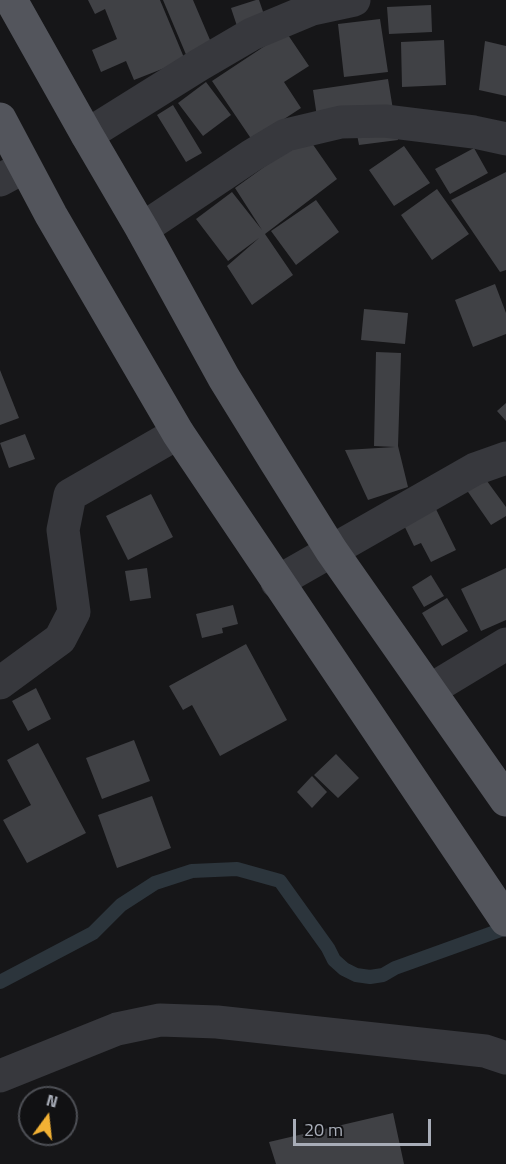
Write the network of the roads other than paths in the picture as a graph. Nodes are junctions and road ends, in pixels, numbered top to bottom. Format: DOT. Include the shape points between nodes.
graph roads {
  1 [pos="11,0"];
  2 [pos="354,0"];
  3 [pos="0,119"];
  4 [pos="87,135"];
  5 [pos="506,139"];
  6 [pos="12,173"];
  7 [pos="142,229"];
  8 [pos="178,433"];
  9 [pos="506,458"];
  10 [pos="331,550"];
  11 [pos="278,582"];
  12 [pos="506,644"];
  13 [pos="0,683"];
  14 [pos="429,690"];
  15 [pos="506,800"];
  16 [pos="504,916"];
  17 [pos="506,1058"];
  18 [pos="0,1076"];
  1 -- 4 [label="main road"];
  2 -- 4 [label="street" via="312,9 252,34"];
  3 -- 6 [label="main road"];
  4 -- 7 [label="main road"];
  5 -- 7 [label="street" via="385,121 341,122 286,135"];
  6 -- 8 [label="main road"];
  7 -- 10 [label="main road" via="224,378"];
  8 -- 11 [label="main road"];
  8 -- 13 [label="street" via="70,495 63,530 74,612 60,639"];
  9 -- 10 [label="street" via="475,468"];
  10 -- 11 [label="street"];
  10 -- 14 [label="main road"];
  11 -- 16 [label="main road"];
  12 -- 14 [label="street"];
  14 -- 15 [label="main road"];
  17 -- 18 [label="street" via="485,1051 217,1022 160,1020 117,1029"];
}
